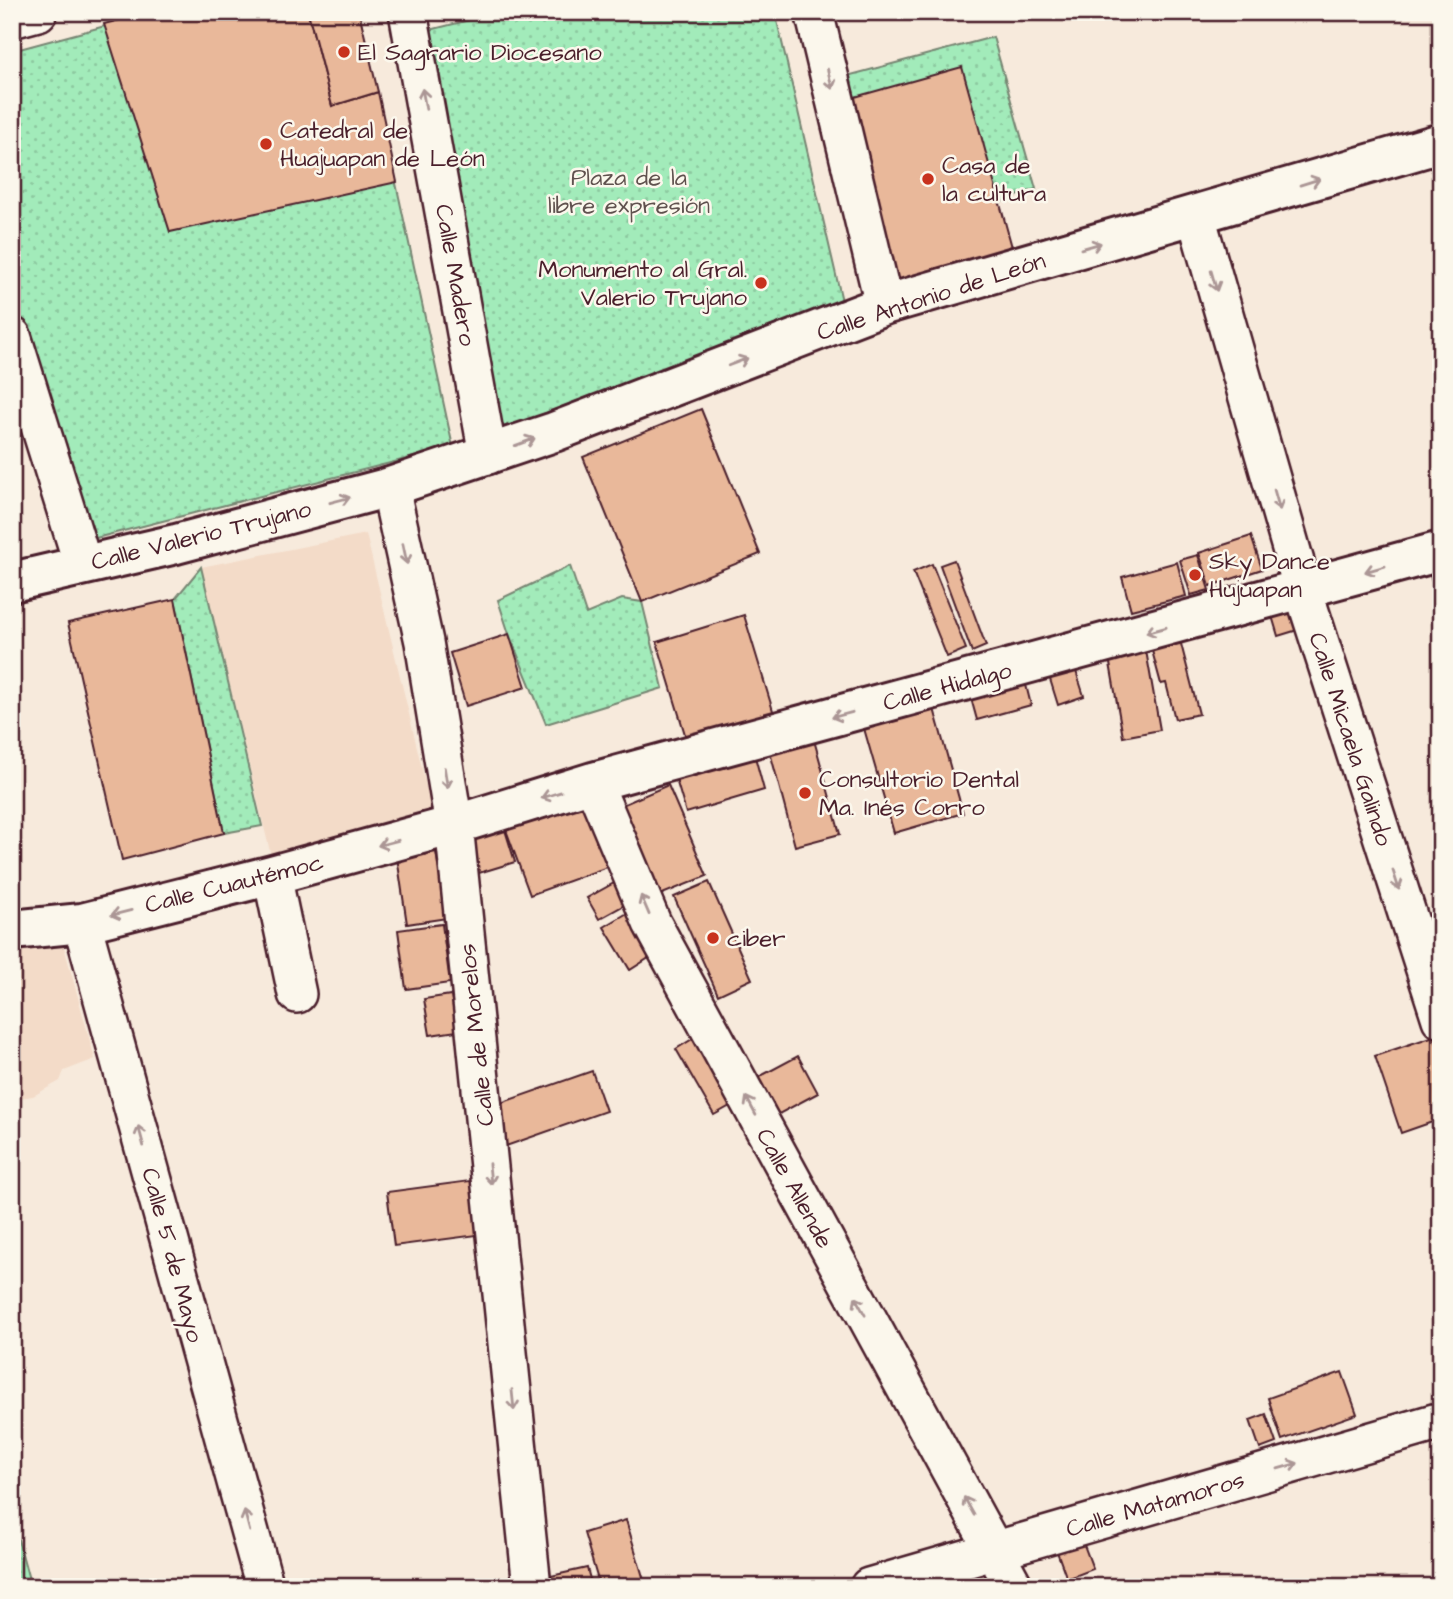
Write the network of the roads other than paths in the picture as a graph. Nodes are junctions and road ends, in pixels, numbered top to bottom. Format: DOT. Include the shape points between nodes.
graph roads {
  1 [pos="38,12"];
  2 [pos="814,12"];
  3 [pos="410,13"];
  4 [pos="12,19"];
  5 [pos="1441,143"];
  6 [pos="1196,215"];
  7 [pos="884,306"];
  8 [pos="12,336"];
  9 [pos="488,455"];
  10 [pos="390,487"];
  11 [pos="1441,551"];
  12 [pos="83,565"];
  13 [pos="12,582"];
  14 [pos="1303,590"];
  15 [pos="593,782"];
  16 [pos="454,825"];
  17 [pos="272,875"];
  18 [pos="82,923"];
  19 [pos="12,930"];
  20 [pos="297,994"];
  21 [pos="1441,1019"];
  22 [pos="1441,1421"];
  23 [pos="994,1551"];
  24 [pos="265,1587"];
  25 [pos="532,1587"];
  26 [pos="869,1587"];
  27 [pos="1014,1587"];
  1 -- 4 [label="street"];
  2 -- 7 [label="street, one-way"];
  9 -- 3 [label="street, Calle Madero, one-way"];
  6 -- 5 [label="main road, Calle Antonio de León, one-way"];
  7 -- 6 [label="main road, Calle Antonio de León, one-way"];
  6 -- 14 [label="street, Calle Micaela Galindo, one-way"];
  9 -- 7 [label="main road, Calle Antonio de León, one-way"];
  8 -- 12 [label="street"];
  9 -- 10 [label="main road, Calle Antonio de León"];
  12 -- 10 [label="main road, Calle Valerio Trujano, one-way"];
  10 -- 16 [label="street, Calle de Morelos, one-way" via="424,642"];
  11 -- 14 [label="main road, Calle Hidalgo, one-way"];
  12 -- 13 [label="main road, Calle Valerio Trujano"];
  14 -- 15 [label="main road, Calle Hidalgo, one-way"];
  14 -- 21 [label="street, Calle Micaela Galindo, one-way"];
  15 -- 16 [label="main road, Calle Hidalgo, one-way"];
  23 -- 15 [label="street, Calle Allende, one-way" via="652,923"];
  16 -- 17 [label="main road, Calle Cuautémoc, one-way"];
  16 -- 25 [label="street, Calle de Morelos, one-way"];
  17 -- 18 [label="main road, Calle Cuautémoc, one-way"];
  17 -- 20 [label="street"];
  18 -- 19 [label="main road, Calle Cuautémoc"];
  24 -- 18 [label="street, Calle 5 de Mayo, one-way"];
  23 -- 22 [label="street, Calle Matamoros, one-way"];
  23 -- 26 [label="street, Calle Matamoros"];
  23 -- 27 [label="street, Calle Allende"];
}
